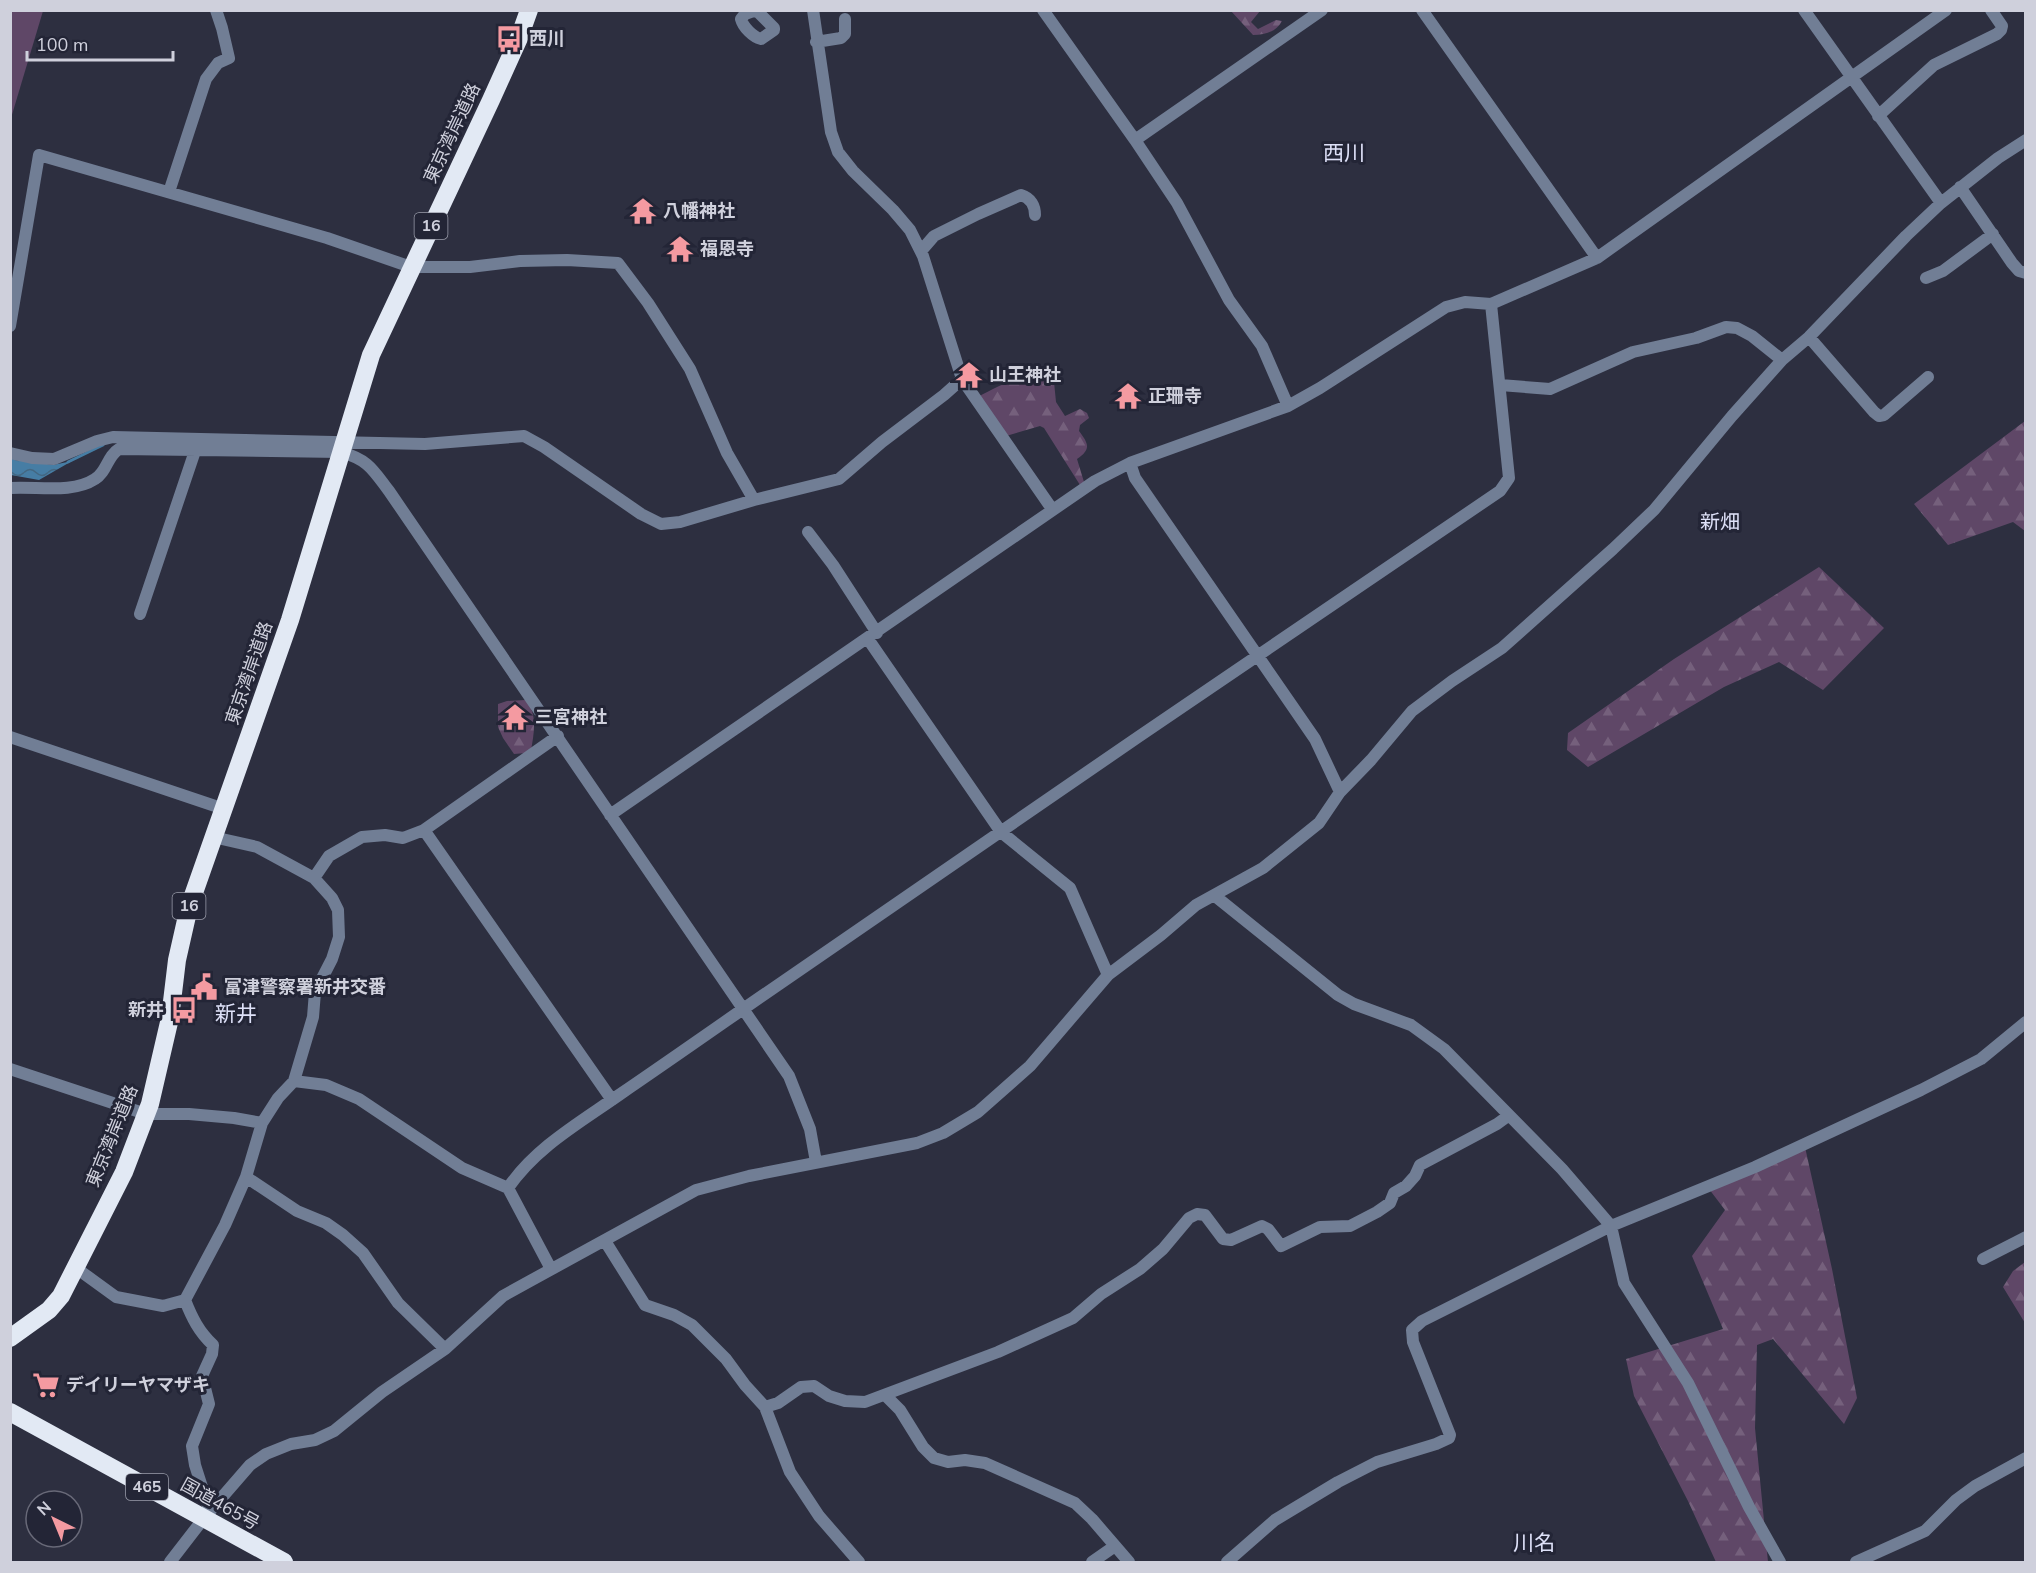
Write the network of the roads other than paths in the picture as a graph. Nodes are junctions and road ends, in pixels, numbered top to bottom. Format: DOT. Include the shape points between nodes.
graph roads {
  1 [pos="216,10"];
  2 [pos="529,10"];
  3 [pos="813,10"];
  4 [pos="1044,10"];
  5 [pos="1322,10"];
  6 [pos="1422,10"];
  7 [pos="1804,10"];
  8 [pos="1946,10"];
  9 [pos="1991,10"];
  10 [pos="845,19"];
  11 [pos="816,42"];
  12 [pos="1851,78"];
  13 [pos="1878,116"];
  14 [pos="1135,140"];
  15 [pos="2025,140"];
  16 [pos="1960,187"];
  17 [pos="169,192"];
  18 [pos="1941,203"];
  19 [pos="1035,215"];
  20 [pos="1993,234"];
  21 [pos="921,250"];
  22 [pos="1597,258"];
  23 [pos="411,267"];
  24 [pos="2025,273"];
  25 [pos="1926,278"];
  26 [pos="1491,304"];
  27 [pos="10,326"];
  28 [pos="1809,337"];
  29 [pos="1782,360"];
  30 [pos="1928,377"];
  31 [pos="962,379"];
  32 [pos="1500,385"];
  33 [pos="1288,406"];
  34 [pos="343,447"];
  35 [pos="195,451"];
  36 [pos="10,453"];
  37 [pos="1130,463"];
  38 [pos="10,488"];
  39 [pos="754,500"];
  40 [pos="1052,509"];
  41 [pos="808,532"];
  42 [pos="140,614"];
  43 [pos="873,636"];
  44 [pos="1257,656"];
  45 [pos="558,736"];
  46 [pos="10,737"];
  47 [pos="1340,792"];
  48 [pos="224,809"];
  49 [pos="610,815"];
  50 [pos="424,830"];
  51 [pos="1001,832"];
  52 [pos="213,837"];
  53 [pos="314,878"];
  54 [pos="1215,896"];
  55 [pos="1108,975"];
  56 [pos="744,1008"];
  57 [pos="2025,1022"];
  58 [pos="10,1069"];
  59 [pos="294,1081"];
  60 [pos="612,1100"];
  61 [pos="146,1114"];
  62 [pos="1508,1116"];
  63 [pos="262,1123"];
  64 [pos="816,1162"];
  65 [pos="246,1178"];
  66 [pos="508,1188"];
  67 [pos="1611,1226"];
  68 [pos="2025,1237"];
  69 [pos="605,1241"];
  70 [pos="1983,1259"];
  71 [pos="76,1268"];
  72 [pos="551,1269"];
  73 [pos="185,1300"];
  74 [pos="10,1338"];
  75 [pos="445,1349"];
  76 [pos="886,1395"];
  77 [pos="765,1407"];
  78 [pos="10,1412"];
  79 [pos="2025,1458"];
  80 [pos="207,1515"];
  81 [pos="1115,1546"];
  82 [pos="170,1563"];
  83 [pos="284,1563"];
  84 [pos="859,1563"];
  85 [pos="1092,1563"];
  86 [pos="1129,1563"];
  87 [pos="1227,1563"];
  88 [pos="1780,1563"];
  89 [pos="1856,1563"];
  1 -- 17 [label="street" via="229,58 218,63 206,79"];
  2 -- 23 [label="highway, 東京湾岸道路 / 16" via="491,100"];
  3 -- 11 [label="street"];
  4 -- 14 [label="street"];
  5 -- 14 [label="street"];
  6 -- 22 [label="street"];
  7 -- 12 [label="street"];
  8 -- 12 [label="street"];
  9 -- 13 [label="street" via="2001,30 1934,65"];
  10 -- 11 [label="street" via="845,34 841,38"];
  11 -- 21 [label="street" via="838,152 910,230"];
  12 -- 13 [label="street"];
  12 -- 22 [label="street"];
  13 -- 18 [label="street"];
  14 -- 33 [label="street" via="1177,204 1229,300 1262,346"];
  15 -- 16 [label="street"];
  16 -- 18 [label="street"];
  16 -- 20 [label="street"];
  17 -- 23 [label="street"];
  17 -- 27 [label="street" via="39,155"];
  18 -- 28 [label="street"];
  19 -- 21 [label="street" via="1033,204 1021,195 934,236"];
  20 -- 24 [label="street" via="2019,271"];
  20 -- 25 [label="street" via="1943,271"];
  21 -- 31 [label="street"];
  22 -- 26 [label="street"];
  23 -- 34 [label="highway, 東京湾岸道路 / 16" via="370,355"];
  23 -- 39 [label="street" via="567,260 618,263 690,369 727,453"];
  26 -- 32 [label="street"];
  26 -- 33 [label="street" via="1465,302 1446,307"];
  28 -- 29 [label="street"];
  28 -- 30 [label="street" via="1879,416 1884,416"];
  29 -- 32 [label="street" via="1752,336 1726,327 1633,352 1550,389"];
  29 -- 47 [label="street" via="1654,510 1502,648 1412,711"];
  31 -- 39 [label="street" via="838,479"];
  31 -- 40 [label="street"];
  32 -- 44 [label="street" via="1509,478 1500,491"];
  33 -- 37 [label="street"];
  34 -- 35 [label="street"];
  34 -- 36 [label="street" via="113,437 54,459"];
  34 -- 39 [label="street" via="524,436 661,524"];
  34 -- 45 [label="street" via="369,465 383,483"];
  34 -- 48 [label="highway, 東京湾岸道路 / 16" via="290,620"];
  35 -- 38 [label="street" via="119,449 100,475 87,483 58,489"];
  35 -- 42 [label="street"];
  37 -- 40 [label="street"];
  37 -- 44 [label="street" via="1135,478"];
  40 -- 43 [label="street"];
  41 -- 43 [label="street" via="833,565"];
  43 -- 49 [label="street"];
  43 -- 51 [label="street"];
  44 -- 47 [label="street" via="1315,739"];
  44 -- 51 [label="street"];
  45 -- 49 [label="street"];
  45 -- 50 [label="street"];
  46 -- 48 [label="street"];
  47 -- 54 [label="street" via="1318,823 1296,843"];
  48 -- 52 [label="highway, 東京湾岸道路 / 16"];
  49 -- 56 [label="street"];
  50 -- 53 [label="street" via="403,838 362,837 329,856"];
  50 -- 60 [label="street"];
  51 -- 55 [label="street" via="1070,888"];
  51 -- 56 [label="street"];
  52 -- 53 [label="street" via="257,848"];
  52 -- 61 [label="highway, 東京湾岸道路 / 16" via="182,933 170,1018"];
  53 -- 59 [label="street" via="333,898 338,910 339,937 315,992 313,1017"];
  54 -- 55 [label="street" via="1196,905"];
  54 -- 62 [label="street" via="1338,995 1411,1025 1444,1049"];
  55 -- 64 [label="street" via="1030,1066 978,1112 943,1133 916,1143"];
  56 -- 60 [label="street"];
  56 -- 64 [label="street" via="789,1076 810,1128"];
  57 -- 67 [label="street" via="1981,1059 1921,1090 1755,1167"];
  58 -- 61 [label="street"];
  59 -- 63 [label="street"];
  59 -- 66 [label="street" via="326,1085 359,1099 462,1168"];
  60 -- 66 [label="street" via="550,1143 520,1170"];
  61 -- 63 [label="street" via="189,1114"];
  61 -- 71 [label="highway, 東京湾岸道路 / 16" via="124,1172"];
  62 -- 67 [label="street" via="1562,1169"];
  62 -- 76 [label="street" via="1420,1165 1406,1186 1394,1193 1390,1203 1350,1226 1320,1227 1281,1246 1262,1226 1231,1240 1223,1239 1205,1215 1197,1214 1140,1269 1073,1318"];
  63 -- 65 [label="street"];
  64 -- 69 [label="street" via="696,1190"];
  65 -- 73 [label="street"];
  65 -- 75 [label="street" via="343,1235 363,1253 398,1303"];
  66 -- 72 [label="street"];
  67 -- 87 [label="street" via="1422,1321 1412,1330 1413,1342 1449,1438 1377,1462 1338,1482 1275,1520"];
  67 -- 88 [label="street" via="1624,1283 1688,1383"];
  68 -- 70 [label="street"];
  69 -- 72 [label="street"];
  69 -- 77 [label="street" via="645,1305 692,1325"];
  71 -- 73 [label="street" via="116,1297 163,1306"];
  71 -- 74 [label="highway, 東京湾岸道路 / 16" via="49,1310"];
  72 -- 75 [label="street" via="503,1296"];
  73 -- 80 [label="street" via="201,1334 213,1345 202,1376 209,1404 192,1446"];
  75 -- 80 [label="street" via="334,1431 266,1454 250,1466"];
  76 -- 77 [label="street" via="865,1402 845,1401 814,1386 801,1387"];
  76 -- 81 [label="street" via="934,1458 985,1463 1075,1503"];
  77 -- 84 [label="street" via="790,1472 819,1516"];
  78 -- 80 [label="highway, 国道465号 / 465"];
  79 -- 89 [label="street" via="1965,1493 1926,1531"];
  80 -- 82 [label="street"];
  80 -- 83 [label="highway, 国道465号 / 465"];
  81 -- 85 [label="street"];
  81 -- 86 [label="street"];
}
